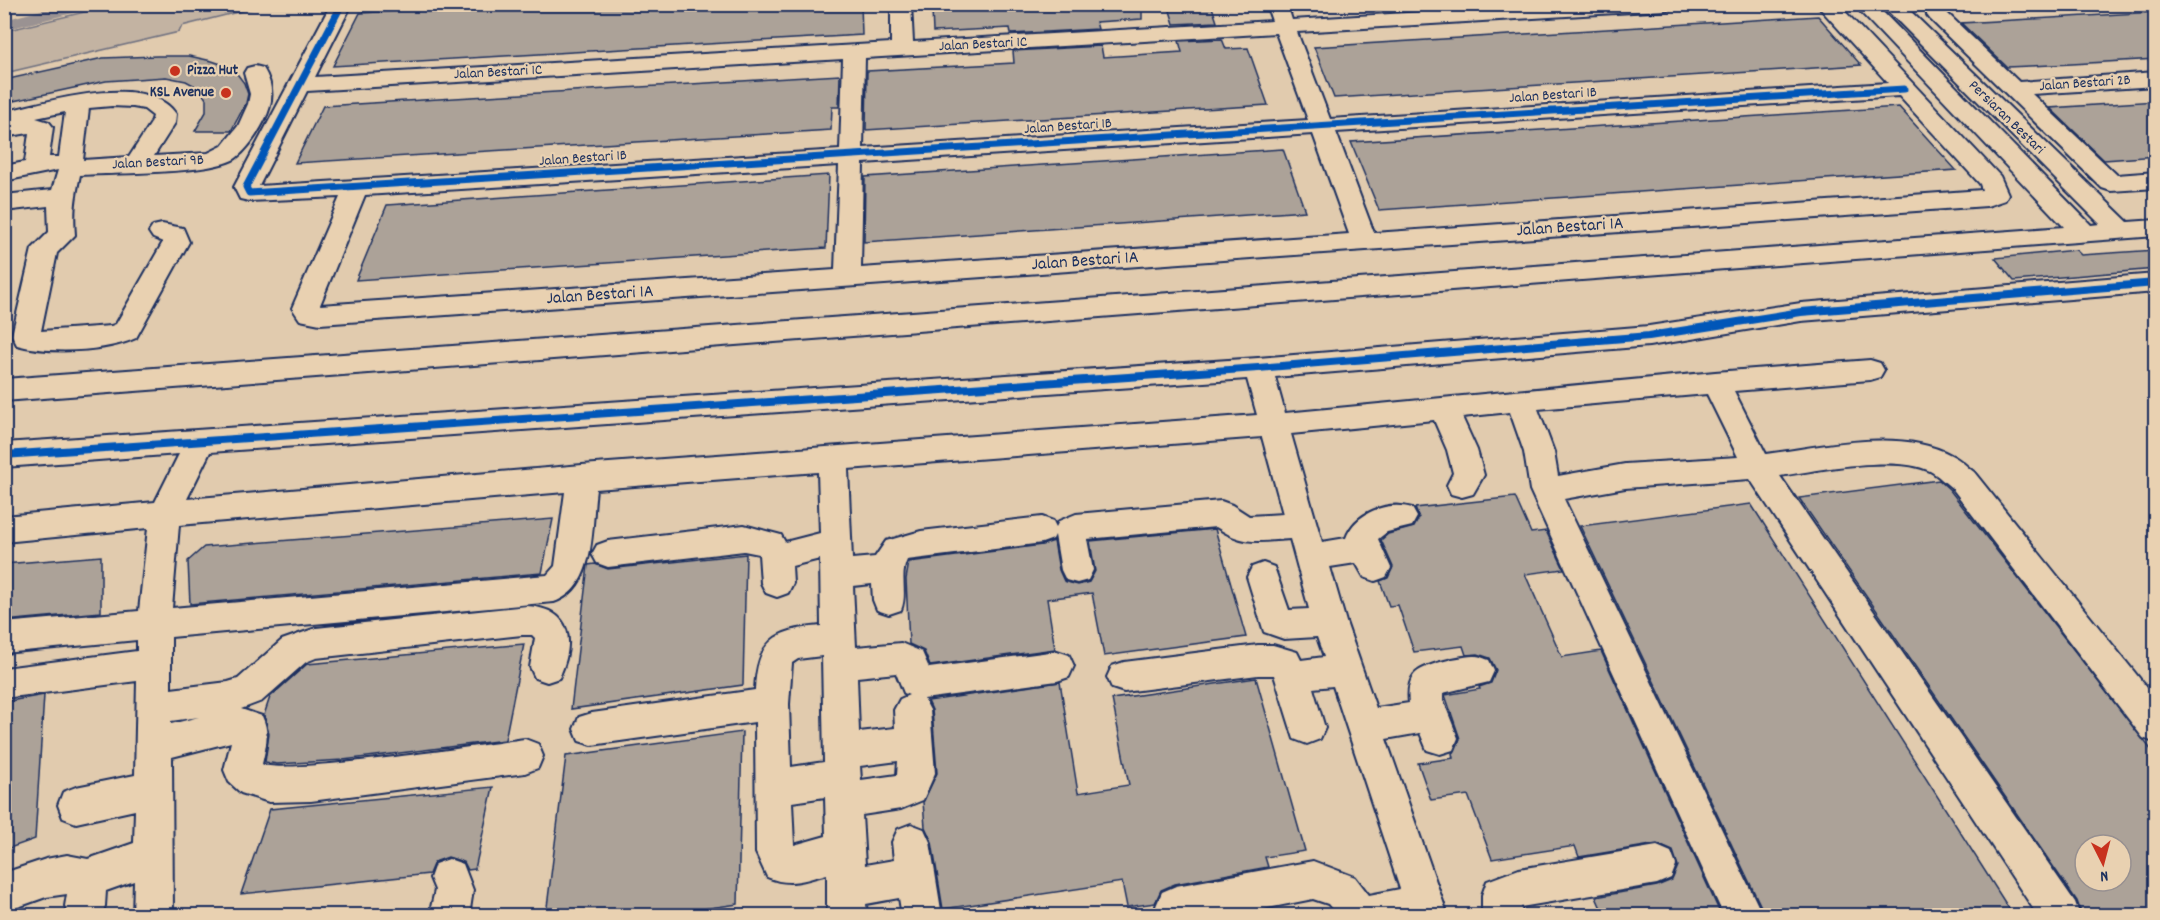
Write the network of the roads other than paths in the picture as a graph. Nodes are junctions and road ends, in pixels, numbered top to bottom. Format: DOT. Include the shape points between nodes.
graph roads {
  1 [pos="342,4"];
  2 [pos="901,4"];
  3 [pos="1276,4"];
  4 [pos="1666,4"];
  5 [pos="1863,4"];
  6 [pos="1891,4"];
  7 [pos="1936,4"];
  8 [pos="1827,6"];
  9 [pos="1284,27"];
  10 [pos="902,49"];
  11 [pos="854,52"];
  12 [pos="255,73"];
  13 [pos="2156,79"];
  14 [pos="300,85"];
  15 [pos="1904,89"];
  16 [pos="2014,89"];
  17 [pos="78,103"];
  18 [pos="1320,126"];
  19 [pos="5,130"];
  20 [pos="851,156"];
  21 [pos="70,164"];
  22 [pos="137,164"];
  23 [pos="36,167"];
  24 [pos="4,174"];
  25 [pos="2156,180"];
  26 [pos="356,188"];
  27 [pos="63,202"];
  28 [pos="4,203"];
  29 [pos="4,213"];
  30 [pos="2156,228"];
  31 [pos="2122,231"];
  32 [pos="162,232"];
  33 [pos="2086,234"];
  34 [pos="1365,242"];
  35 [pos="848,278"];
  36 [pos="2156,283"];
  37 [pos="1258,368"];
  38 [pos="1870,370"];
  39 [pos="1715,382"];
  40 [pos="4,390"];
  41 [pos="1520,400"];
  42 [pos="1443,408"];
  43 [pos="1273,425"];
  44 [pos="200,441"];
  45 [pos="4,455"];
  46 [pos="833,460"];
  47 [pos="1758,467"];
  48 [pos="582,477"];
  49 [pos="1462,485"];
  50 [pos="1545,490"];
  51 [pos="165,513"];
  52 [pos="1401,517"];
  53 [pos="4,529"];
  54 [pos="1042,530"];
  55 [pos="1305,542"];
  56 [pos="608,554"];
  57 [pos="836,558"];
  58 [pos="1077,570"];
  59 [pos="1263,576"];
  60 [pos="1329,622"];
  61 [pos="154,623"];
  62 [pos="4,638"];
  63 [pos="839,652"];
  64 [pos="154,664"];
  65 [pos="1057,666"];
  66 [pos="547,667"];
  67 [pos="1346,669"];
  68 [pos="1477,670"];
  69 [pos="1292,676"];
  70 [pos="1124,677"];
  71 [pos="4,683"];
  72 [pos="772,704"];
  73 [pos="154,707"];
  74 [pos="1365,726"];
  75 [pos="2156,727"];
  76 [pos="1307,728"];
  77 [pos="592,729"];
  78 [pos="153,745"];
  79 [pos="525,756"];
  80 [pos="842,776"];
  81 [pos="775,787"];
  82 [pos="153,789"];
  83 [pos="76,805"];
  84 [pos="845,850"];
  85 [pos="153,856"];
  86 [pos="1657,865"];
  87 [pos="449,878"];
  88 [pos="4,893"];
  89 [pos="846,902"];
  90 [pos="1176,906"];
  91 [pos="1427,910"];
  92 [pos="153,915"];
  93 [pos="449,915"];
  94 [pos="922,915"];
  95 [pos="1359,915"];
  96 [pos="1502,915"];
  97 [pos="1744,915"];
  98 [pos="2061,915"];
  1 -- 14 [label="street"];
  2 -- 10 [label="street"];
  3 -- 9 [label="street"];
  4 -- 9 [label="street, Jalan Bestari 1C"];
  5 -- 33 [label="street, Persiaran Bestari"];
  6 -- 31 [label="street, Persiaran Bestari"];
  7 -- 16 [label="street" via="1937,15"];
  8 -- 15 [label="street"];
  9 -- 10 [label="street, Jalan Bestari 1C"];
  9 -- 18 [label="street"];
  10 -- 11 [label="street, Jalan Bestari 1C"];
  11 -- 14 [label="street, Jalan Bestari 1C"];
  11 -- 20 [label="street"];
  12 -- 22 [label="street, Jalan Bestari 9B" via="261,96 257,110 229,152 213,160"];
  13 -- 16 [label="street, Jalan Bestari 2B"];
  14 -- 26 [label="street, Jalan Bestari 1B" via="249,180 249,193"];
  15 -- 18 [label="street, Jalan Bestari 1B"];
  15 -- 34 [label="street, Jalan Bestari 1A" via="1991,181 1996,194 1976,199"];
  16 -- 25 [label="street" via="2111,183"];
  17 -- 19 [label="street"];
  17 -- 21 [label="street"];
  17 -- 22 [label="street" via="138,100 159,107 165,114 163,123"];
  18 -- 20 [label="street, Jalan Bestari 1B"];
  18 -- 34 [label="street"];
  19 -- 23 [label="street" via="41,127"];
  20 -- 26 [label="street, Jalan Bestari 1B"];
  20 -- 35 [label="street"];
  21 -- 22 [label="street, Jalan Bestari 9B"];
  21 -- 23 [label="street, Jalan Bestari 9B"];
  21 -- 27 [label="street"];
  23 -- 24 [label="street, Jalan Bestari 9B"];
  26 -- 35 [label="street, Jalan Bestari 1A" via="305,308 310,313"];
  27 -- 28 [label="street"];
  27 -- 29 [label="street"];
  27 -- 32 [label="street" via="62,235 45,249 26,335 31,341 115,336 126,331 176,242 174,234"];
  30 -- 31 [label="street"];
  31 -- 33 [label="street"];
  33 -- 40 [label="street"];
  34 -- 35 [label="street, Jalan Bestari 1A"];
  36 -- 37 [label="street" via="1801,312 1649,336"];
  37 -- 43 [label="street"];
  37 -- 44 [label="street"];
  38 -- 39 [label="street"];
  39 -- 41 [label="street"];
  39 -- 47 [label="street"];
  41 -- 42 [label="street"];
  41 -- 50 [label="street" via="1539,452"];
  42 -- 43 [label="street"];
  42 -- 49 [label="street" via="1469,475"];
  43 -- 46 [label="street"];
  43 -- 55 [label="street"];
  44 -- 45 [label="street"];
  44 -- 51 [label="street"];
  46 -- 48 [label="street"];
  46 -- 57 [label="street"];
  47 -- 50 [label="street" via="1625,476"];
  47 -- 75 [label="street" via="1874,453 1921,457 1945,466 1963,480"];
  47 -- 98 [label="street"];
  48 -- 51 [label="street"];
  48 -- 61 [label="street" via="571,566 565,579 554,588"];
  50 -- 97 [label="street"];
  51 -- 53 [label="street"];
  51 -- 61 [label="street"];
  52 -- 55 [label="street" via="1377,521 1368,527 1362,537 1370,558"];
  54 -- 57 [label="street" via="897,550 890,559 889,585"];
  55 -- 58 [label="street" via="1244,529 1221,514 1076,527 1070,530"];
  55 -- 60 [label="street"];
  56 -- 57 [label="street" via="744,538 770,544 776,570"];
  57 -- 63 [label="street"];
  59 -- 60 [label="street" via="1276,622 1284,626"];
  60 -- 67 [label="street"];
  61 -- 62 [label="street"];
  61 -- 64 [label="street"];
  63 -- 65 [label="street" via="902,658 910,663 916,682 928,684"];
  63 -- 72 [label="street" via="798,645 786,648 776,660"];
  63 -- 80 [label="street"];
  64 -- 71 [label="street"];
  64 -- 73 [label="street"];
  66 -- 73 [label="street" via="553,634 534,620 522,621 316,644 294,651 250,690 228,698"];
  67 -- 69 [label="street"];
  67 -- 74 [label="street"];
  68 -- 74 [label="street" via="1435,680 1426,686 1426,700 1435,727"];
  69 -- 70 [label="street" via="1285,663 1273,660"];
  69 -- 76 [label="street"];
  72 -- 77 [label="street"];
  72 -- 81 [label="street"];
  73 -- 78 [label="street"];
  74 -- 91 [label="street"];
  78 -- 79 [label="street" via="238,724 249,727 242,770 254,781 269,785 311,784"];
  78 -- 82 [label="street"];
  80 -- 80 [label="street" via="913,727 917,773 910,788 901,792"];
  80 -- 81 [label="street"];
  80 -- 84 [label="street"];
  81 -- 84 [label="street" via="775,853 781,864"];
  82 -- 83 [label="street"];
  82 -- 85 [label="street"];
  84 -- 89 [label="street"];
  85 -- 88 [label="street" via="86,892 78,874 62,874"];
  85 -- 92 [label="street"];
  86 -- 96 [label="street" via="1519,888 1501,895"];
  87 -- 93 [label="street" via="454,890"];
  89 -- 94 [label="street" via="913,859"];
  90 -- 95 [label="street" via="1313,880 1348,893"];
  91 -- 95 [label="street"];
}
